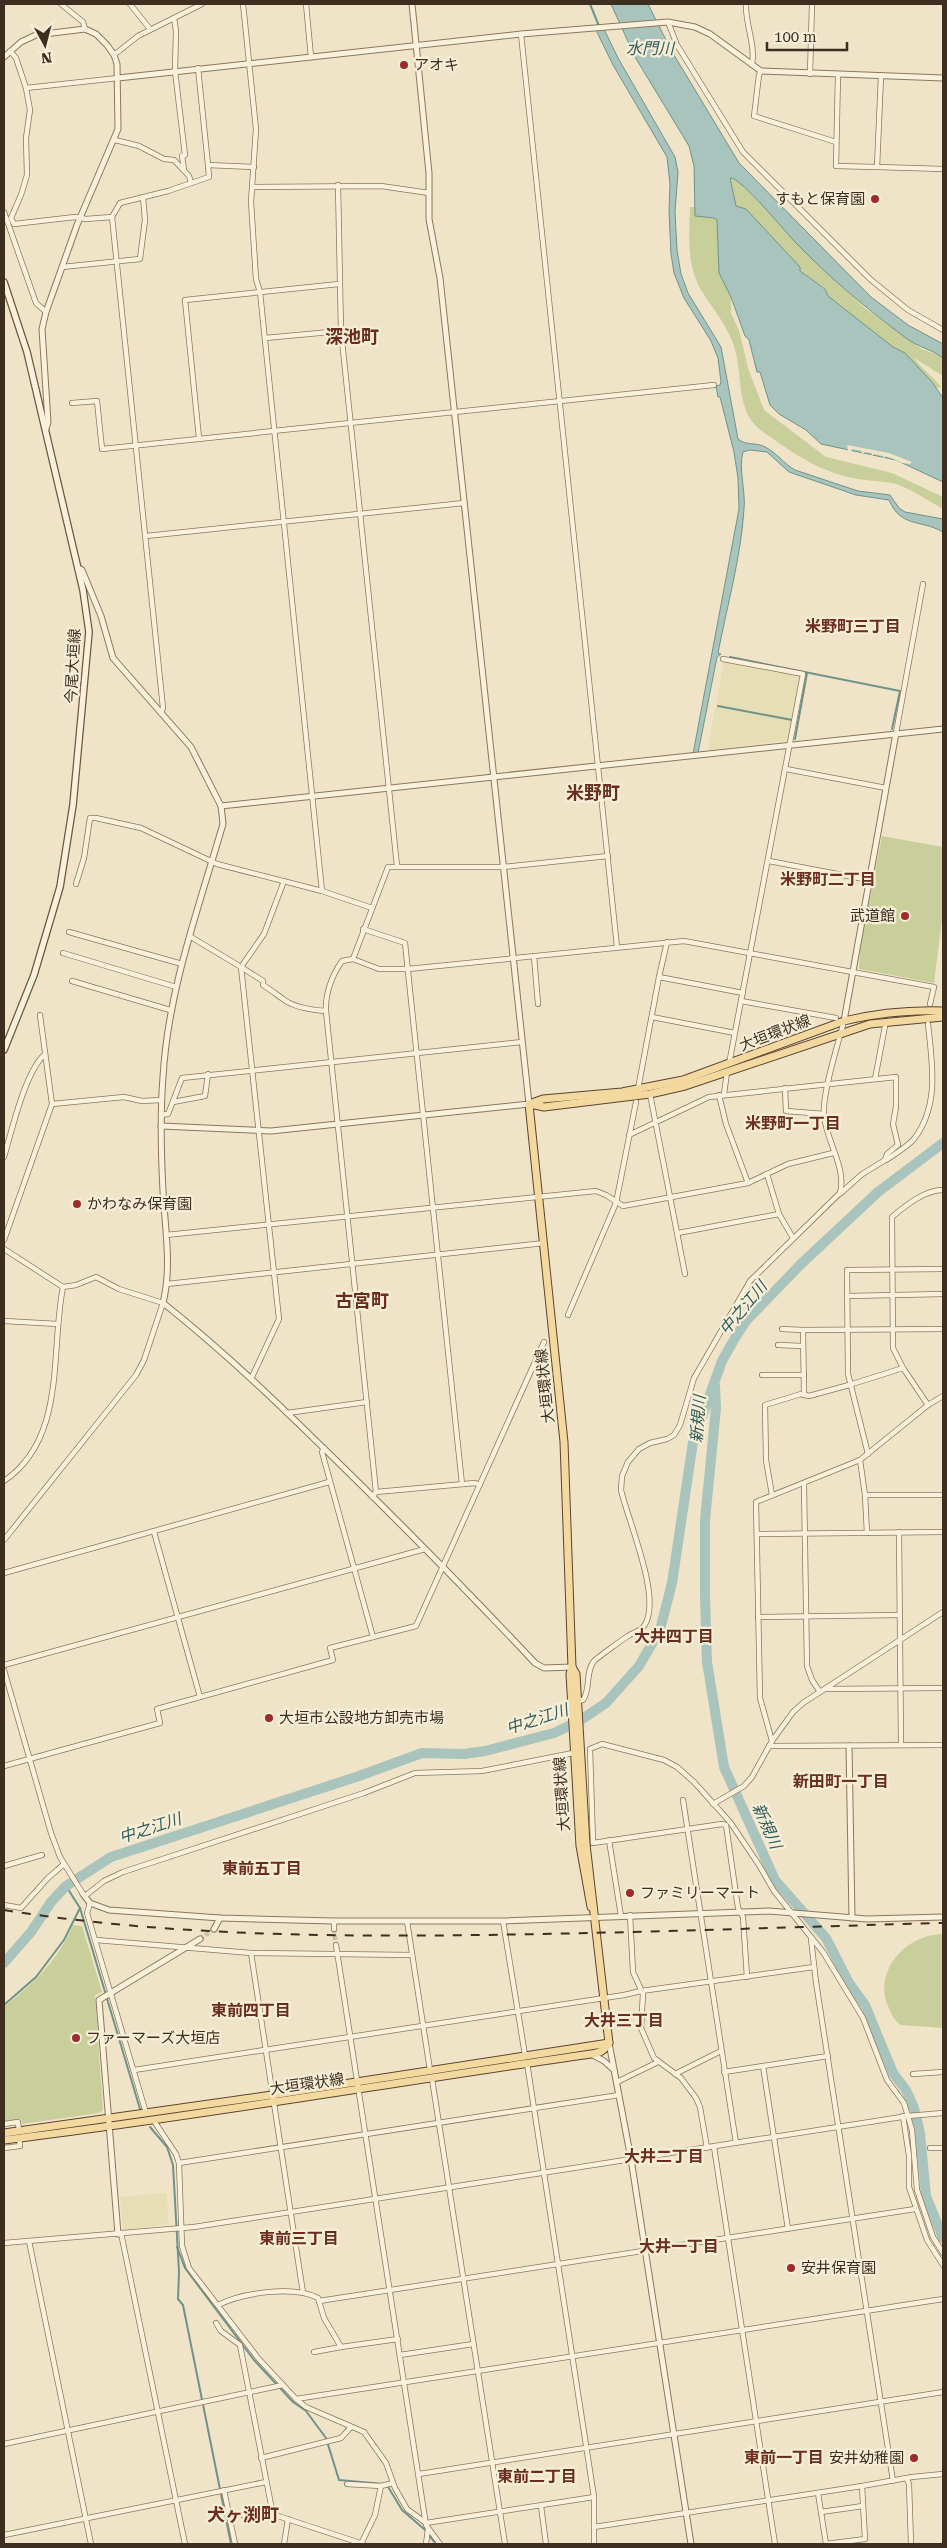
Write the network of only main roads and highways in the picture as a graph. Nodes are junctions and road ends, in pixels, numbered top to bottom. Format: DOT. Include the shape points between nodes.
graph roads {
  1 [pos="4,282"];
  2 [pos="943,1011"];
  3 [pos="943,1017"];
  4 [pos="4,1050"];
  5 [pos="728,1068"];
  6 [pos="636,1094"];
  7 [pos="575,1749"];
  8 [pos="595,1917"];
  9 [pos="609,2043"];
  10 [pos="526,2059"];
  11 [pos="272,2098"];
  12 [pos="4,2133"];
  13 [pos="19,2134"];
  14 [pos="4,2140"];
  1 -- 4 [label="main road, 今尾大垣線" via="24,339 46,429 78,568 89,632 71,826 51,921 34,975"];
  2 -- 5 [label="main road, 大垣環状線" via="910,1010 840,1020"];
  3 -- 5 [label="main road, 大垣環状線" via="870,1024"];
  5 -- 6 [label="main road, 大垣環状線"];
  5 -- 6 [label="main road, 大垣環状線" via="650,1094"];
  6 -- 7 [label="main road, 大垣環状線" via="543,1099 529,1104 565,1451"];
  7 -- 8 [label="main road, 大垣環状線" via="590,1844"];
  7 -- 8 [label="main road, 大垣環状線" via="580,1846 589,1903"];
  8 -- 9 [label="main road, 大垣環状線"];
  9 -- 10 [label="main road, 大垣環状線"];
  9 -- 10 [label="main road, 大垣環状線" via="600,2052 591,2054"];
  10 -- 11 [label="main road, 大垣環状線" via="357,2081"];
  10 -- 11 [label="main road, 大垣環状線" via="432,2079"];
  11 -- 13 [label="main road, 大垣環状線" via="107,2118"];
  11 -- 13 [label="main road, 大垣環状線" via="154,2121"];
  12 -- 13 [label="main road, 大垣環状線"];
  13 -- 14 [label="main road, 大垣環状線"];
}
